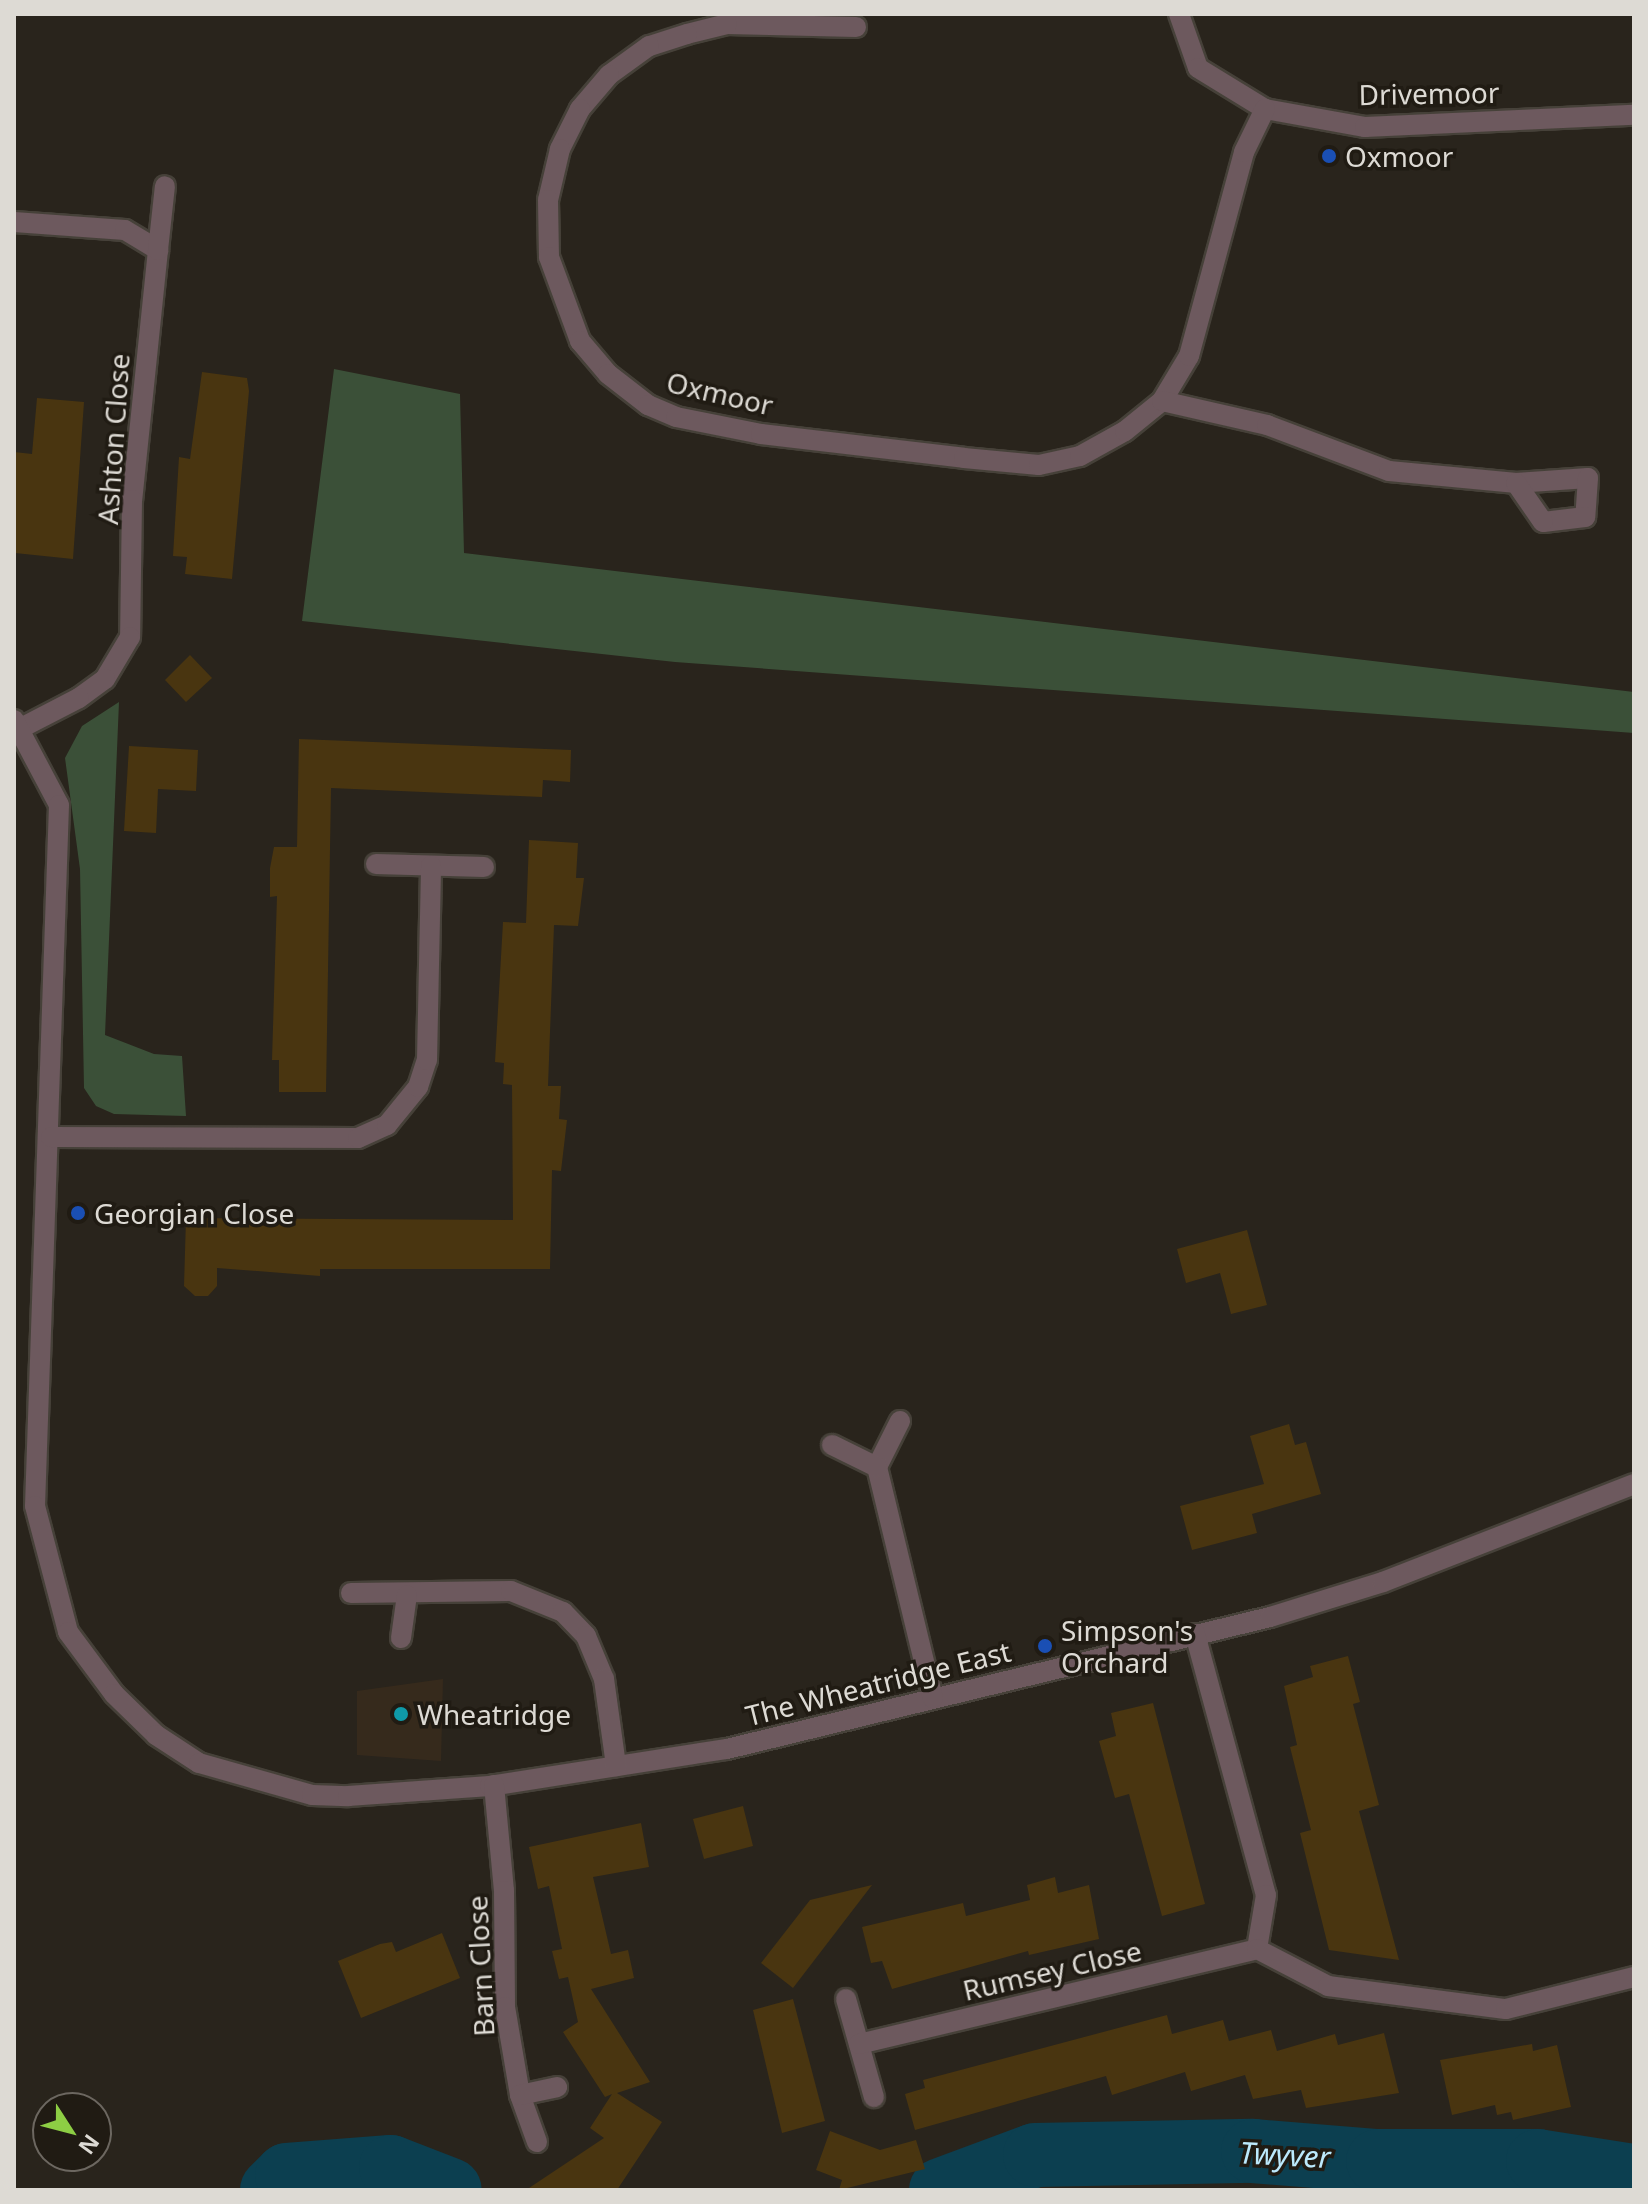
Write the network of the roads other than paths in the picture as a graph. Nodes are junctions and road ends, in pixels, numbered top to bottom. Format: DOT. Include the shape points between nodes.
graph roads {
  1 [pos="1179,14"];
  2 [pos="856,27"];
  3 [pos="1265,109"];
  4 [pos="1634,115"];
  5 [pos="165,186"];
  6 [pos="14,222"];
  7 [pos="158,250"];
  8 [pos="1162,401"];
  9 [pos="1516,483"];
  10 [pos="18,724"];
  11 [pos="376,864"];
  12 [pos="431,866"];
  13 [pos="484,867"];
  14 [pos="51,1137"];
  15 [pos="900,1421"];
  16 [pos="832,1445"];
  17 [pos="877,1467"];
  18 [pos="1634,1484"];
  19 [pos="351,1593"];
  20 [pos="407,1595"];
  21 [pos="1195,1634"];
  22 [pos="401,1638"];
  23 [pos="933,1698"];
  24 [pos="616,1766"];
  25 [pos="494,1785"];
  26 [pos="1257,1949"];
  27 [pos="1634,1977"];
  28 [pos="846,1999"];
  29 [pos="859,2044"];
  30 [pos="557,2087"];
  31 [pos="520,2095"];
  32 [pos="874,2097"];
  33 [pos="537,2142"];
  1 -- 3 [label="street, Drivemoor" via="1198,68"];
  2 -- 8 [label="street, Oxmoor" via="727,24 649,46 599,86 580,109 560,149 548,200 549,257 580,341 618,382 648,405 676,417 761,434 964,458 1039,465 1080,456 1125,431"];
  3 -- 4 [label="street, Drivemoor" via="1365,127"];
  3 -- 8 [label="street, Oxmoor" via="1244,152 1189,356"];
  5 -- 7 [label="street, Ashton Close"];
  6 -- 7 [label="street" via="125,230"];
  7 -- 10 [label="street, Ashton Close" via="132,500 130,637 105,679 79,698"];
  8 -- 9 [label="street" via="1267,425 1389,471"];
  10 -- 14 [label="street, The Wheatridge East" via="59,805"];
  11 -- 12 [label="street"];
  12 -- 13 [label="street"];
  12 -- 14 [label="street" via="427,1060 418,1087 387,1125 358,1138"];
  14 -- 25 [label="street, The Wheatridge East" via="35,1506 68,1632 114,1694 156,1735 199,1763 312,1795"];
  15 -- 17 [label="street"];
  16 -- 17 [label="street"];
  17 -- 23 [label="street"];
  18 -- 21 [label="street, The Wheatridge East" via="1383,1582"];
  19 -- 20 [label="street"];
  20 -- 22 [label="street"];
  20 -- 24 [label="street" via="511,1591 563,1612 586,1636 604,1679"];
  21 -- 23 [label="street, The Wheatridge East"];
  21 -- 26 [label="street" via="1266,1895"];
  23 -- 24 [label="street, The Wheatridge East" via="727,1749"];
  24 -- 25 [label="street, The Wheatridge East"];
  25 -- 31 [label="street, Barn Close" via="504,1891 505,2007"];
  26 -- 27 [label="street" via="1328,1986 1506,2009"];
  26 -- 29 [label="street, Rumsey Close"];
  28 -- 29 [label="street"];
  29 -- 32 [label="street"];
  30 -- 31 [label="street"];
  31 -- 33 [label="street, Barn Close"];
}
